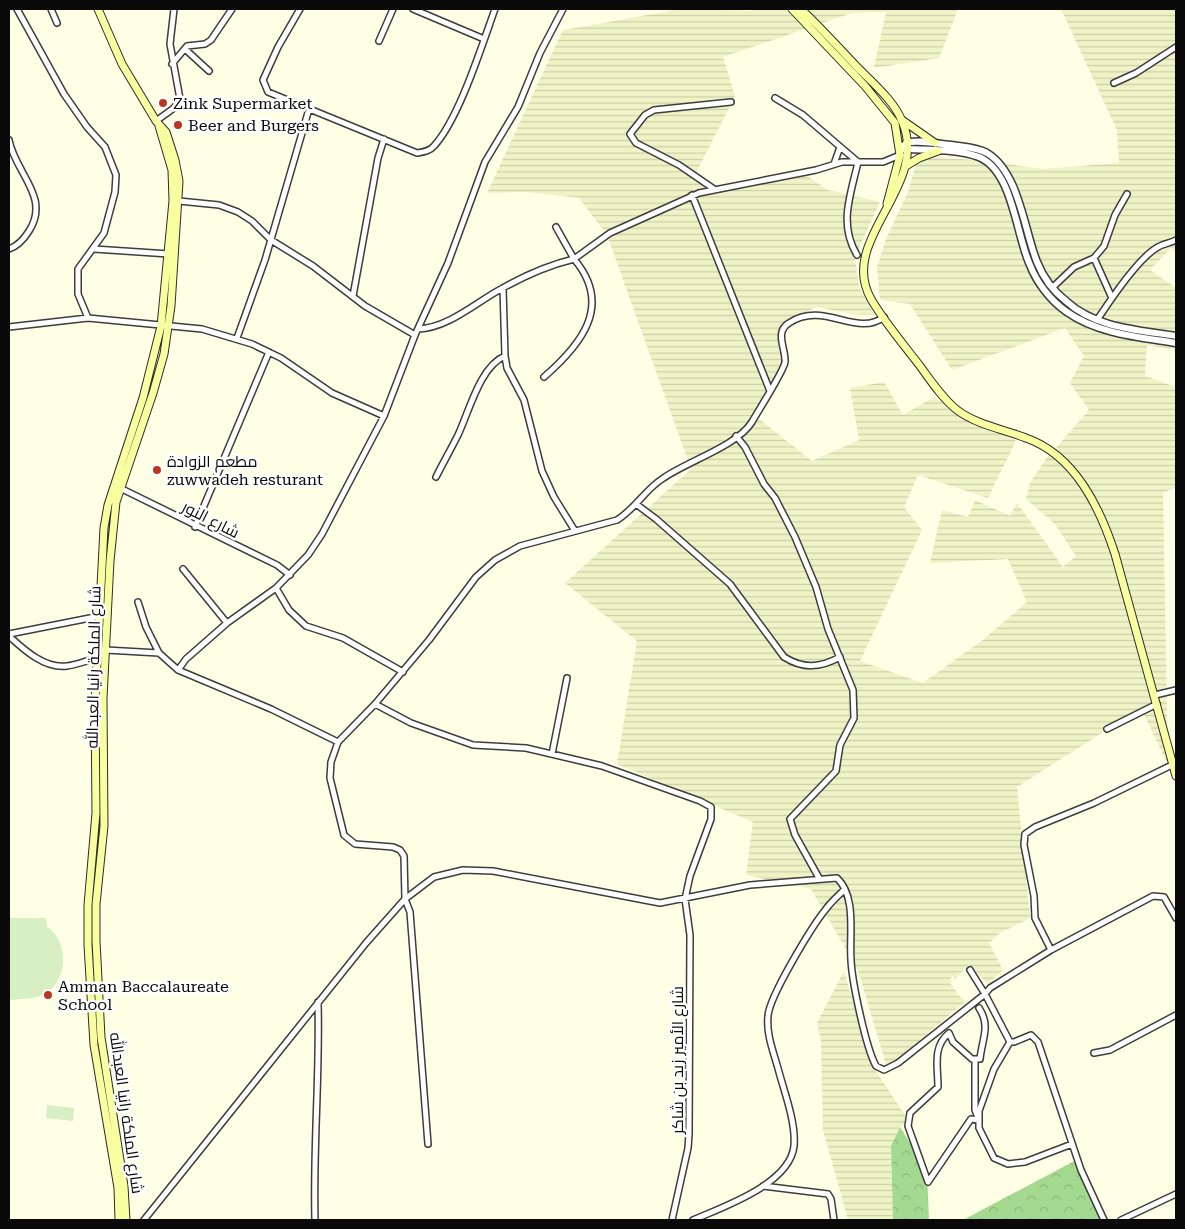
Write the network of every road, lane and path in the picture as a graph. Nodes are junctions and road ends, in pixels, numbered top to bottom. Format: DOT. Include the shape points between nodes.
graph roads {
  1 [pos="17,9"];
  2 [pos="51,9"];
  3 [pos="98,9"];
  4 [pos="174,9"];
  5 [pos="232,9"];
  6 [pos="300,9"];
  7 [pos="393,9"];
  8 [pos="413,9"];
  9 [pos="495,9"];
  10 [pos="563,9"];
  11 [pos="792,9"];
  12 [pos="802,9"];
  13 [pos="57,22"];
  14 [pos="484,39"];
  15 [pos="379,41"];
  16 [pos="1176,47"];
  17 [pos="185,50"];
  18 [pos="172,64"];
  19 [pos="209,71"];
  20 [pos="1114,84"];
  21 [pos="775,98"];
  22 [pos="731,102"];
  23 [pos="309,109"];
  24 [pos="902,120"];
  25 [pos="157,123"];
  26 [pos="384,139"];
  27 [pos="9,140"];
  28 [pos="935,143"];
  29 [pos="904,144"];
  30 [pos="840,147"];
  31 [pos="938,151"];
  32 [pos="900,155"];
  33 [pos="858,162"];
  34 [pos="834,164"];
  35 [pos="906,166"];
  36 [pos="714,189"];
  37 [pos="1127,194"];
  38 [pos="692,195"];
  39 [pos="179,201"];
  40 [pos="884,211"];
  41 [pos="556,227"];
  42 [pos="270,240"];
  43 [pos="1176,240"];
  44 [pos="9,249"];
  45 [pos="94,249"];
  46 [pos="169,254"];
  47 [pos="857,255"];
  48 [pos="1094,258"];
  49 [pos="574,259"];
  50 [pos="503,288"];
  51 [pos="1052,288"];
  52 [pos="353,296"];
  53 [pos="1112,298"];
  54 [pos="884,317"];
  55 [pos="88,318"];
  56 [pos="1097,320"];
  57 [pos="165,326"];
  58 [pos="9,327"];
  59 [pos="416,332"];
  60 [pos="1176,336"];
  61 [pos="237,338"];
  62 [pos="1176,343"];
  63 [pos="269,352"];
  64 [pos="505,356"];
  65 [pos="544,377"];
  66 [pos="770,391"];
  67 [pos="384,416"];
  68 [pos="736,436"];
  69 [pos="436,477"];
  70 [pos="120,488"];
  71 [pos="636,504"];
  72 [pos="195,527"];
  73 [pos="575,531"];
  74 [pos="184,569"];
  75 [pos="290,575"];
  76 [pos="276,588"];
  77 [pos="138,602"];
  78 [pos="100,616"];
  79 [pos="227,623"];
  80 [pos="9,635"];
  81 [pos="106,650"];
  82 [pos="160,653"];
  83 [pos="840,657"];
  84 [pos="94,659"];
  85 [pos="178,670"];
  86 [pos="403,672"];
  87 [pos="567,678"];
  88 [pos="1176,690"];
  89 [pos="1155,696"];
  90 [pos="375,704"];
  91 [pos="1157,704"];
  92 [pos="1107,729"];
  93 [pos="338,742"];
  94 [pos="552,754"];
  95 [pos="1174,764"];
  96 [pos="1176,776"];
  97 [pos="819,878"];
  98 [pos="844,890"];
  99 [pos="405,899"];
  100 [pos="685,899"];
  101 [pos="1176,918"];
  102 [pos="1051,950"];
  103 [pos="970,970"];
  104 [pos="985,994"];
  105 [pos="318,1001"];
  106 [pos="979,1008"];
  107 [pos="1176,1015"];
  108 [pos="1010,1042"];
  109 [pos="1094,1053"];
  110 [pos="975,1059"];
  111 [pos="979,1120"];
  112 [pos="428,1144"];
  113 [pos="1072,1144"];
  114 [pos="763,1186"];
  115 [pos="1176,1194"];
  116 [pos="119,1220"];
  117 [pos="126,1220"];
  118 [pos="144,1220"];
  119 [pos="315,1220"];
  120 [pos="672,1220"];
  121 [pos="693,1220"];
  122 [pos="834,1220"];
  123 [pos="1104,1220"];
  124 [pos="1122,1220"];
  1 -- 45 [label="street" via="64,94 105,147 114,165 117,183 113,201 104,233"];
  2 -- 13 [label="street"];
  3 -- 25 [label="main road, شارع الملكة رانيا العبدالله" via="122,64"];
  4 -- 18 [label="street" via="169,34"];
  5 -- 17 [label="street" via="211,40 188,45"];
  6 -- 23 [label="street" via="263,80 268,92"];
  7 -- 15 [label="street"];
  8 -- 14 [label="street"];
  9 -- 14 [label="street"];
  10 -- 59 [label="street" via="518,106 485,162 448,263"];
  11 -- 29 [label="main road" via="884,107"];
  12 -- 24 [label="main road" via="876,86"];
  14 -- 26 [label="street" via="458,104 434,146 417,153"];
  16 -- 20 [label="street" via="1136,74"];
  17 -- 18 [label="street"];
  17 -- 19 [label="street"];
  18 -- 25 [label="street" via="179,102"];
  21 -- 30 [label="street" via="803,115"];
  22 -- 36 [label="street" via="654,110 645,115 630,134 636,143 684,168"];
  23 -- 26 [label="street"];
  23 -- 42 [label="street"];
  24 -- 28 [label="main road"];
  24 -- 29 [label="main road"];
  25 -- 39 [label="main road, شارع الملكة رانيا العبدالله" via="166,132 176,160"];
  25 -- 46 [label="main road, شارع الملكة رانيا العبدالله" via="173,182"];
  26 -- 52 [label="street"];
  27 -- 44 [label="street" via="15,161 32,187 37,204 31,229 20,243"];
  28 -- 29 [label="street"];
  28 -- 51 [label="street" via="981,150 1002,166 1036,261"];
  29 -- 31 [label="street"];
  29 -- 32 [label="main road"];
  29 -- 35 [label="main road"];
  30 -- 33 [label="street"];
  30 -- 34 [label="street"];
  31 -- 35 [label="main road"];
  31 -- 62 [label="street" via="982,158 1000,175 1030,265 1045,291 1065,311 1104,329"];
  32 -- 33 [label="street" via="883,162"];
  32 -- 40 [label="main road"];
  33 -- 34 [label="street"];
  33 -- 47 [label="street" via="847,204 849,236"];
  34 -- 36 [label="street"];
  35 -- 40 [label="main road" via="896,194"];
  36 -- 38 [label="street"];
  37 -- 48 [label="street" via="1104,246"];
  38 -- 49 [label="street" via="610,233"];
  38 -- 66 [label="street"];
  39 -- 42 [label="street" via="227,208 252,221"];
  39 -- 57 [label="main road, شارع الملكة رانيا العبدالله"];
  40 -- 54 [label="main road" via="871,239 864,274 870,296"];
  41 -- 49 [label="street"];
  42 -- 52 [label="street"];
  42 -- 61 [label="street"];
  43 -- 53 [label="street" via="1153,250"];
  45 -- 46 [label="street"];
  45 -- 55 [label="street" via="81,263 76,276 78,294"];
  46 -- 57 [label="main road, شارع الملكة رانيا العبدالله"];
  48 -- 51 [label="street" via="1074,268"];
  48 -- 53 [label="street"];
  49 -- 50 [label="street" via="557,263"];
  49 -- 65 [label="street" via="589,282 590,317 574,348"];
  50 -- 59 [label="street" via="447,321"];
  50 -- 64 [label="street"];
  51 -- 56 [label="street" via="1074,308"];
  52 -- 59 [label="street" via="365,306"];
  53 -- 56 [label="street"];
  54 -- 66 [label="street" via="863,324 815,314 788,323 782,333 785,365"];
  54 -- 89 [label="main road" via="956,410 976,421 1039,443 1072,471 1096,508 1109,537"];
  55 -- 57 [label="street"];
  55 -- 58 [label="street"];
  56 -- 60 [label="street"];
  57 -- 61 [label="street" via="186,326"];
  57 -- 70 [label="main road, شارع الملكة رانيا العبدالله" via="164,354"];
  57 -- 78 [label="main road, شارع الملكة رانيا العبدالله" via="108,504"];
  59 -- 67 [label="street"];
  61 -- 63 [label="street"];
  63 -- 67 [label="street" via="332,393"];
  63 -- 72 [label="street"];
  64 -- 69 [label="street" via="495,362 478,387 459,434"];
  64 -- 73 [label="street" via="507,368 524,400 542,471"];
  66 -- 68 [label="street" via="751,423"];
  67 -- 75 [label="street" via="322,534"];
  68 -- 71 [label="street" via="665,477"];
  68 -- 83 [label="street" via="795,537"];
  70 -- 72 [label="street, شارع النور"];
  70 -- 81 [label="main road, شارع الملكة رانيا العبدالله" via="110,561"];
  71 -- 73 [label="street" via="617,520"];
  71 -- 83 [label="street" via="730,584 784,657 795,664 815,666"];
  72 -- 75 [label="street, شارع النور" via="277,565"];
  73 -- 86 [label="street" via="520,546 495,560 476,577"];
  74 -- 79 [label="street"];
  75 -- 76 [label="street"];
  76 -- 79 [label="street"];
  76 -- 86 [label="street" via="289,610 306,626 343,638"];
  77 -- 82 [label="street" via="146,628"];
  78 -- 80 [label="street"];
  78 -- 116 [label="main road, شارع الملكة رانيا العبدالله" via="95,703 96,813 88,905 88,970 94,1045 118,1188"];
  79 -- 85 [label="street"];
  80 -- 84 [label="street" via="32,655 55,665 67,666"];
  81 -- 82 [label="street"];
  81 -- 117 [label="main road, شارع الملكة رانيا العبدالله" via="103,698 105,798 96,904 96,950 101,1037 124,1186"];
  82 -- 85 [label="street"];
  83 -- 97 [label="street" via="853,690 853,721 840,745 834,776 793,815 790,822"];
  85 -- 93 [label="street" via="272,709"];
  86 -- 90 [label="street"];
  87 -- 94 [label="street"];
  88 -- 89 [label="street"];
  89 -- 91 [label="main road"];
  90 -- 93 [label="street"];
  90 -- 94 [label="street" via="410,724 474,745 526,748"];
  91 -- 92 [label="street"];
  91 -- 95 [label="main road"];
  93 -- 99 [label="street" via="330,778 342,831 355,844 400,850 404,863"];
  94 -- 100 [label="street" via="619,771 710,805 711,819"];
  95 -- 96 [label="main road"];
  95 -- 102 [label="street" via="1025,834 1035,918"];
  97 -- 98 [label="street" via="837,878"];
  97 -- 100 [label="street" via="750,885"];
  98 -- 104 [label="street" via="849,910 852,971 870,1050 878,1068 886,1069 898,1064"];
  98 -- 114 [label="street" via="813,929 768,1011 770,1042 786,1097 794,1143 793,1153 784,1167"];
  99 -- 100 [label="street" via="434,877 473,869 660,903"];
  99 -- 105 [label="street"];
  99 -- 112 [label="street" via="410,912"];
  100 -- 120 [label="street, شارع الأمير زيد بن شاكر" via="690,934 689,1134"];
  101 -- 102 [label="street" via="1165,898 1156,896"];
  102 -- 104 [label="street"];
  103 -- 104 [label="street"];
  104 -- 108 [label="street"];
  105 -- 118 [label="street"];
  105 -- 119 [label="street"];
  106 -- 110 [label="street" via="985,1017 986,1028 980,1058"];
  107 -- 109 [label="street" via="1110,1050"];
  108 -- 111 [label="street" via="994,1069 979,1111"];
  108 -- 113 [label="street" via="1028,1035 1035,1036"];
  110 -- 111 [label="street" via="974,1104"];
  110 -- 111 [label="street" via="953,1042 949,1033 941,1039 936,1052 938,1087 910,1113 908,1126 928,1182 971,1119"];
  111 -- 113 [label="street" via="994,1158 1008,1164 1025,1162"];
  113 -- 123 [label="street"];
  114 -- 121 [label="street"];
  114 -- 122 [label="street" via="828,1194"];
  115 -- 124 [label="street"];
}
